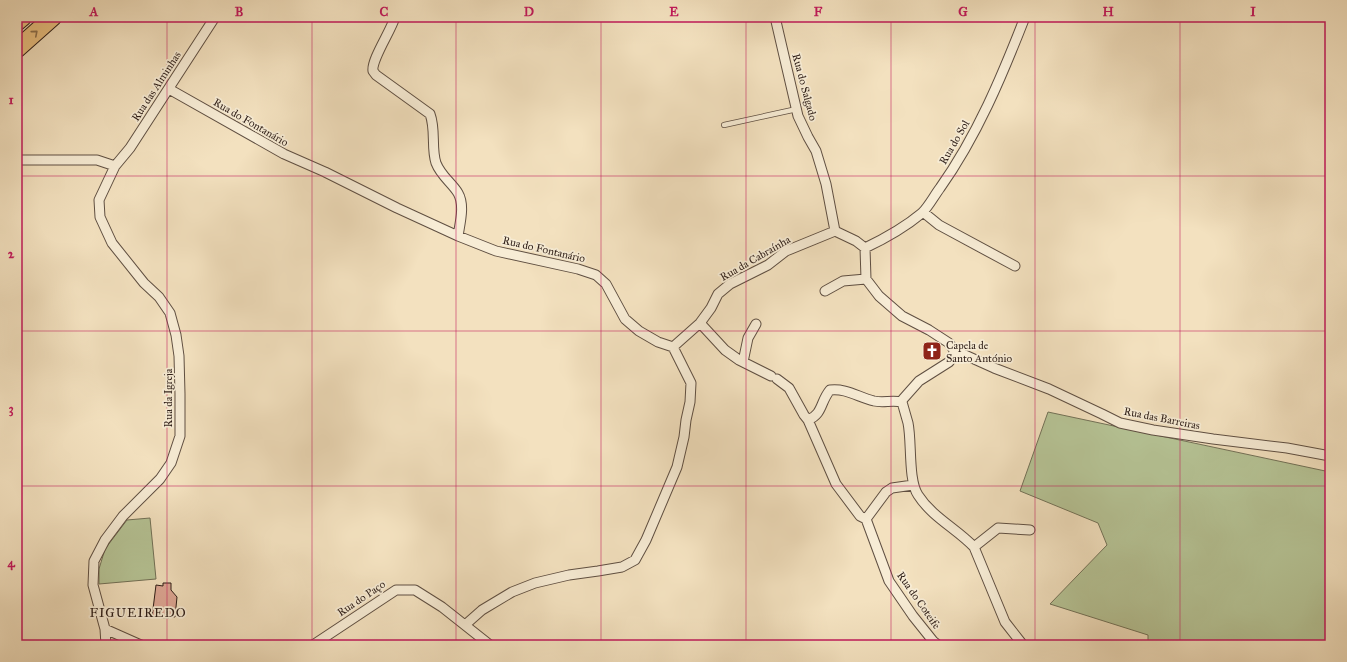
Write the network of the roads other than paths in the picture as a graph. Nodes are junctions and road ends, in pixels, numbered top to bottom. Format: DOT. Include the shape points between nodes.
graph roads {
  1 [pos="23,17"];
  2 [pos="53,17"];
  3 [pos="215,17"];
  4 [pos="395,17"];
  5 [pos="775,17"];
  6 [pos="1025,17"];
  7 [pos="17,22"];
  8 [pos="17,49"];
  9 [pos="169,89"];
  10 [pos="797,109"];
  11 [pos="724,125"];
  12 [pos="17,160"];
  13 [pos="115,166"];
  14 [pos="923,212"];
  15 [pos="835,231"];
  16 [pos="458,236"];
  17 [pos="865,248"];
  18 [pos="1015,266"];
  19 [pos="866,279"];
  20 [pos="825,291"];
  21 [pos="700,323"];
  22 [pos="756,324"];
  23 [pos="673,347"];
  24 [pos="954,350"];
  25 [pos="743,362"];
  26 [pos="902,402"];
  27 [pos="808,420"];
  28 [pos="1330,456"];
  29 [pos="913,486"];
  30 [pos="866,519"];
  31 [pos="1030,530"];
  32 [pos="974,547"];
  33 [pos="465,626"];
  34 [pos="105,629"];
  35 [pos="106,645"];
  36 [pos="141,645"];
  37 [pos="313,645"];
  38 [pos="490,645"];
  39 [pos="938,645"];
  40 [pos="1023,645"];
  1 -- 7 [label="highway"];
  8 -- 2 [label="highway, one-way"];
  3 -- 9 [label="street, Rua das Alminhas"];
  4 -- 16 [label="street" via="374,61 373,71 430,114 436,163 460,200"];
  5 -- 10 [label="street, Rua do Salgado"];
  6 -- 14 [label="street, Rua do Sol" via="975,132"];
  9 -- 13 [label="street, Rua das Alminhas"];
  9 -- 16 [label="street, Rua do Fontanário" via="284,154"];
  10 -- 11 [label="lane"];
  10 -- 15 [label="street, Rua do Salgado" via="816,151 826,184"];
  12 -- 13 [label="street" via="97,160"];
  13 -- 34 [label="street, Rua da Igreja" via="99,200 100,217 112,243 170,313 179,356 180,436 171,463 160,479 122,516 94,561 93,585"];
  14 -- 17 [label="street, Rua do Sol" via="892,235"];
  14 -- 18 [label="street" via="939,225"];
  15 -- 17 [label="street"];
  15 -- 21 [label="street, Rua da Cabraínha" via="786,251 768,265 730,284 718,294"];
  16 -- 23 [label="street, Rua do Fontanário" via="496,251 596,275 606,284 625,319 639,331"];
  17 -- 19 [label="street"];
  19 -- 20 [label="street" via="843,281"];
  19 -- 24 [label="street, Rua das Barreiras" via="879,296 902,316 949,343"];
  21 -- 23 [label="street, Rua da Cabraínha"];
  21 -- 25 [label="street" via="725,350"];
  22 -- 25 [label="street" via="748,338"];
  23 -- 33 [label="street" via="690,383 690,402 684,437 677,467 635,560 622,567 535,583 512,592 482,610"];
  24 -- 26 [label="street" via="954,357 919,381"];
  24 -- 28 [label="street, Rua das Barreiras" via="1049,389 1120,423 1213,440 1287,448"];
  25 -- 27 [label="street" via="788,388"];
  26 -- 27 [label="street" via="876,401 844,390 830,390 818,414"];
  26 -- 29 [label="street" via="908,423"];
  27 -- 30 [label="street, Rua do Coteife" via="836,484 860,516"];
  29 -- 30 [label="street" via="892,488 886,492"];
  29 -- 32 [label="street" via="929,509"];
  30 -- 39 [label="street, Rua do Coteife" via="889,581 913,616"];
  31 -- 32 [label="street" via="998,528"];
  32 -- 40 [label="street" via="1005,622"];
  33 -- 37 [label="street, Rua do Paço" via="442,607 414,590 396,590"];
  33 -- 38 [label="street, Rua do Paço"];
  34 -- 35 [label="street, Rua da Igreja"];
  34 -- 36 [label="street"];
}
